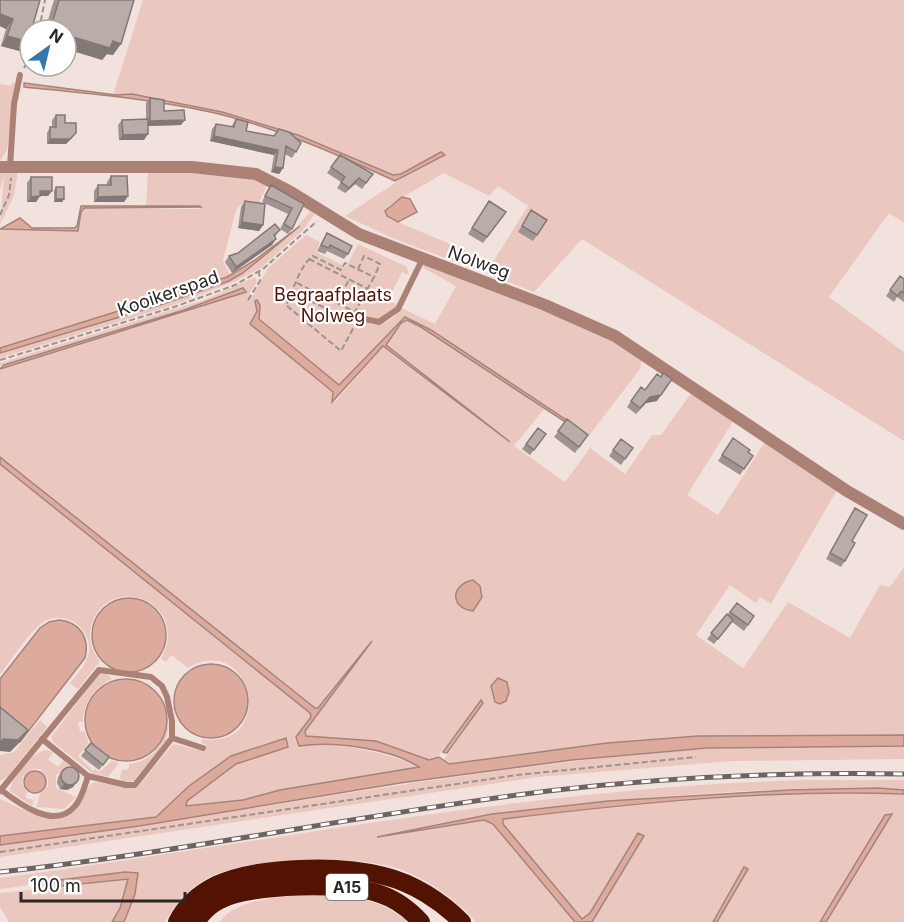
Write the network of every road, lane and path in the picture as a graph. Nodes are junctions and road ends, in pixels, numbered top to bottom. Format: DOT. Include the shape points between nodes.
graph roads {
  1 [pos="45,0"];
  2 [pos="41,18"];
  3 [pos="19,78"];
  4 [pos="5,167"];
  5 [pos="0,215"];
  6 [pos="324,215"];
  7 [pos="348,258"];
  8 [pos="309,259"];
  9 [pos="422,260"];
  10 [pos="345,263"];
  11 [pos="358,269"];
  12 [pos="259,272"];
  13 [pos="374,277"];
  14 [pos="349,279"];
  15 [pos="297,283"];
  16 [pos="368,289"];
  17 [pos="293,292"];
  18 [pos="248,300"];
  19 [pos="338,303"];
  20 [pos="364,319"];
  21 [pos="356,323"];
  22 [pos="0,360"];
  23 [pos="904,524"];
  24 [pos="172,738"];
  25 [pos="42,739"];
  26 [pos="203,748"];
  27 [pos="696,757"];
  28 [pos="88,776"];
  29 [pos="0,790"];
  30 [pos="0,852"];
  31 [pos="262,891"];
  32 [pos="177,922"];
  33 [pos="196,922"];
  34 [pos="213,922"];
  35 [pos="422,922"];
  36 [pos="462,922"];
  1 -- 2 [label="path"];
  3 -- 4 [label="lane"];
  4 -- 5 [label="path" via="11,186"];
  4 -- 6 [label="street, Nolweg" via="192,166 237,170 275,183"];
  6 -- 9 [label="street, Nolweg" via="351,231"];
  6 -- 12 [label="path, Kooikerspad"];
  7 -- 10 [label="path"];
  8 -- 10 [label="path" via="313,256 341,270"];
  8 -- 14 [label="path"];
  8 -- 15 [label="path"];
  9 -- 20 [label="lane" via="394,314 379,322"];
  9 -- 23 [label="street, Nolweg" via="545,305 615,336"];
  10 -- 11 [label="path"];
  11 -- 13 [label="path"];
  11 -- 13 [label="path" via="364,256 380,264"];
  12 -- 18 [label="path" via="260,281"];
  12 -- 22 [label="path, Kooikerspad" via="203,298"];
  13 -- 16 [label="path"];
  14 -- 16 [label="path"];
  14 -- 19 [label="path"];
  15 -- 17 [label="path"];
  15 -- 19 [label="path"];
  16 -- 19 [label="path" via="355,312"];
  17 -- 21 [label="path"];
  17 -- 21 [label="path" via="286,306 341,351"];
  20 -- 21 [label="path"];
  24 -- 25 [label="lane" via="170,709 160,683 146,675 102,669"];
  24 -- 26 [label="lane"];
  24 -- 28 [label="lane" via="135,785"];
  25 -- 28 [label="lane"];
  25 -- 29 [label="lane"];
  27 -- 30 [label="path" via="450,784"];
  28 -- 29 [label="lane" via="77,803 61,814 29,809"];
  31 -- 33 [label="highway, A15" via="220,900"];
  31 -- 34 [label="highway, A15" via="228,907"];
  31 -- 35 [label="highway, A15" via="318,886 362,889 395,901"];
  32 -- 36 [label="highway, A15" via="198,897 224,882 309,870 385,876 432,898"];
}
